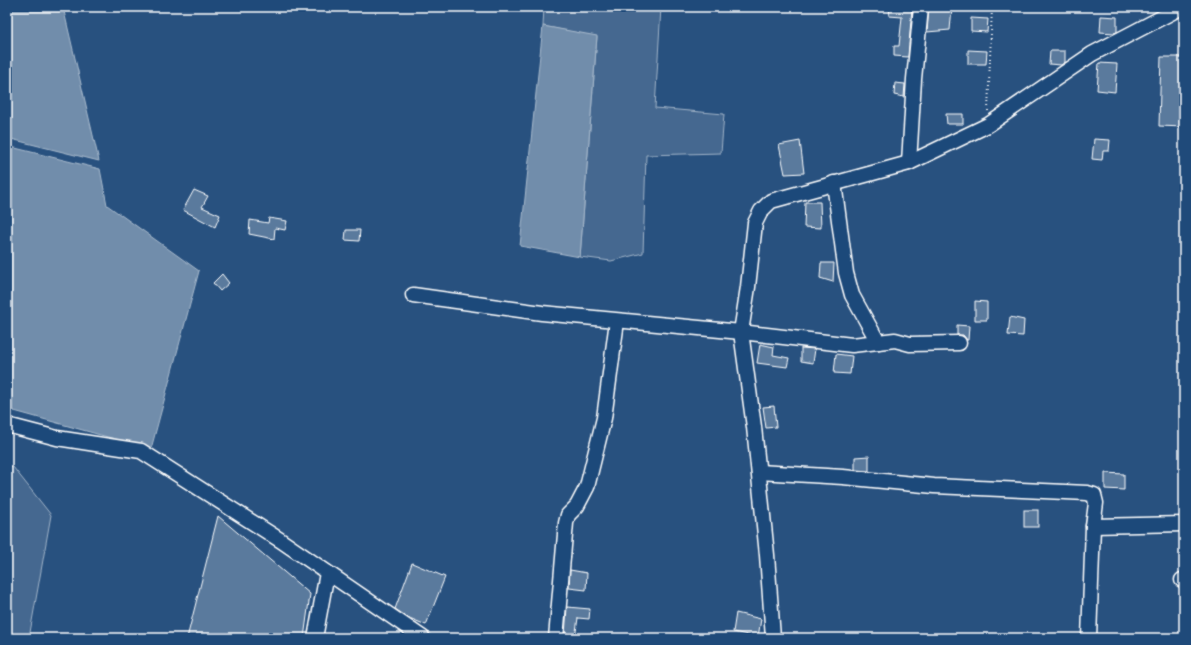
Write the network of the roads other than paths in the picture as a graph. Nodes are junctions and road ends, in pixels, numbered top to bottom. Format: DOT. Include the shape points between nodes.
graph roads {
  1 [pos="921,7"];
  2 [pos="1182,7"];
  3 [pos="909,163"];
  4 [pos="834,183"];
  5 [pos="413,295"];
  6 [pos="617,321"];
  7 [pos="741,332"];
  8 [pos="878,342"];
  9 [pos="959,343"];
  10 [pos="7,425"];
  11 [pos="759,472"];
  12 [pos="1184,524"];
  13 [pos="1093,526"];
  14 [pos="327,573"];
  15 [pos="315,638"];
  16 [pos="423,638"];
  17 [pos="556,638"];
  18 [pos="773,638"];
  19 [pos="1089,638"];
  1 -- 3 [label="street"];
  2 -- 3 [label="street" via="1092,54 994,121"];
  3 -- 4 [label="street"];
  4 -- 7 [label="street" via="771,201 761,211 755,223"];
  4 -- 8 [label="street" via="846,273 852,295"];
  5 -- 6 [label="street"];
  6 -- 7 [label="street"];
  6 -- 17 [label="street" via="604,418 587,487 568,515 566,523"];
  7 -- 8 [label="street" via="852,345"];
  7 -- 11 [label="street"];
  8 -- 9 [label="street" via="895,340 910,344"];
  10 -- 14 [label="street" via="57,438 141,451"];
  11 -- 13 [label="street" via="934,486 1087,493 1094,495 1096,503"];
  11 -- 18 [label="street"];
  12 -- 13 [label="street"];
  13 -- 19 [label="street"];
  14 -- 15 [label="street"];
  14 -- 16 [label="street"];
}
